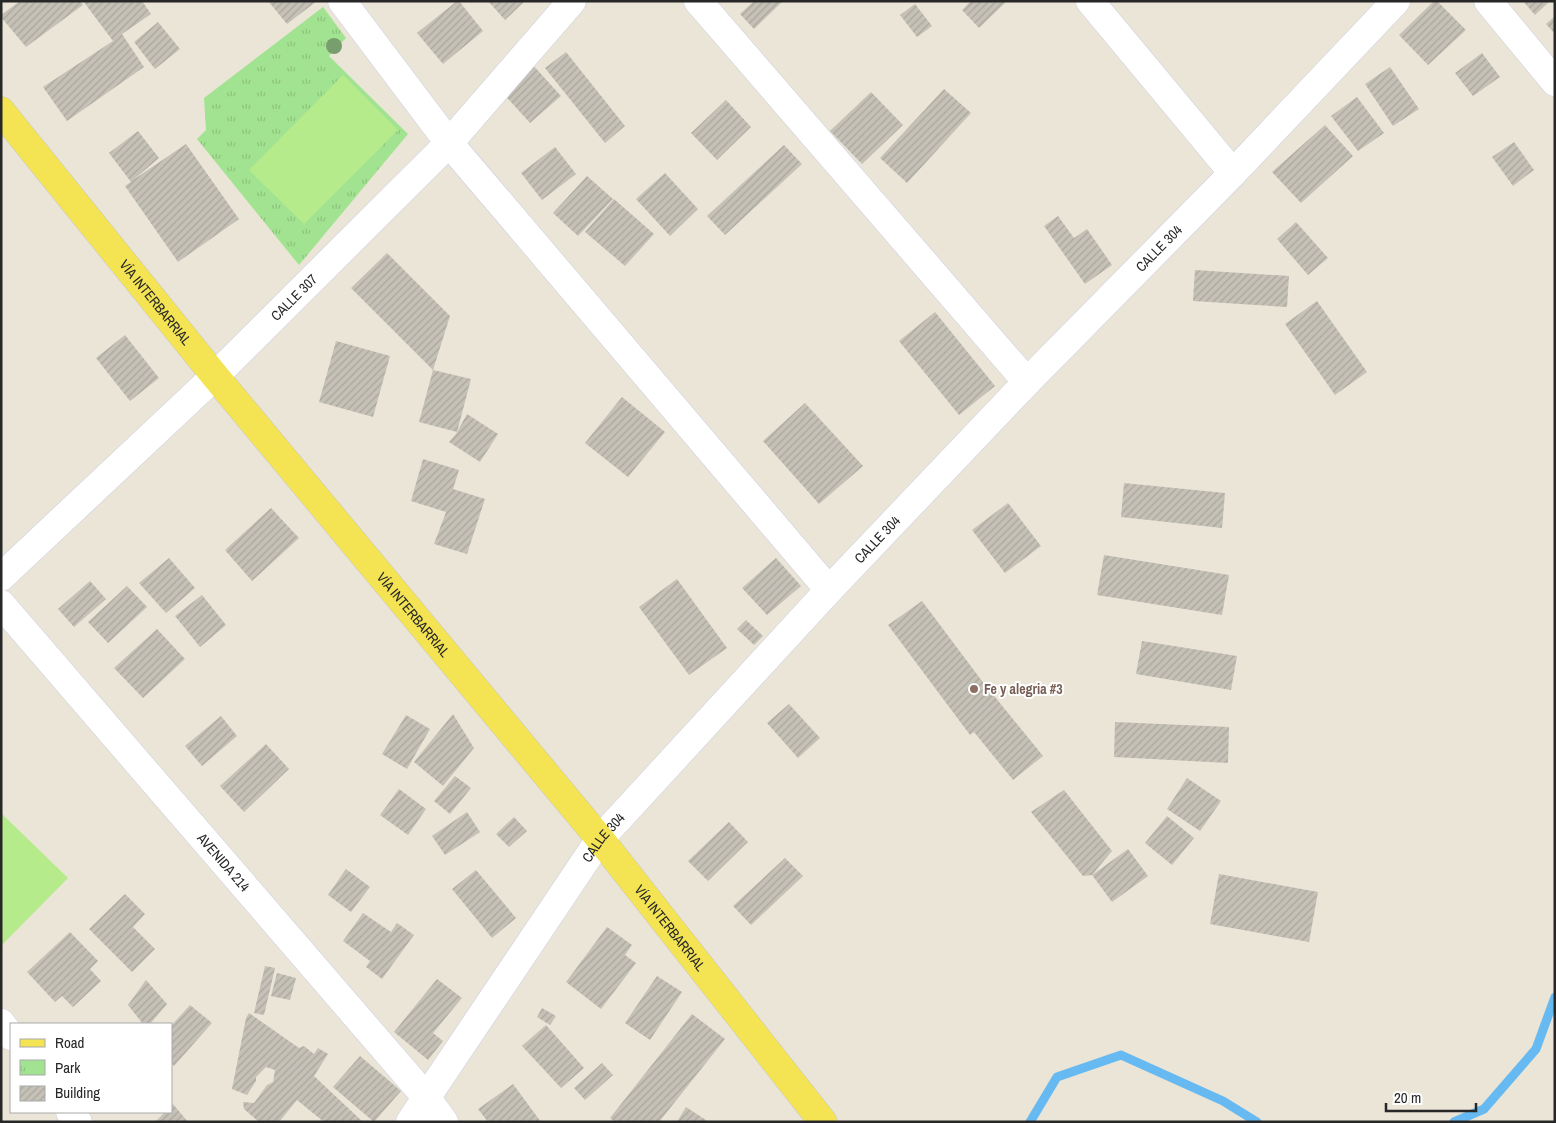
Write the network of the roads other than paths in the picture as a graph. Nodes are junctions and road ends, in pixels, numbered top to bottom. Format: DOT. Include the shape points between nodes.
graph roads {
  1 [pos="342,1"];
  2 [pos="572,1"];
  3 [pos="698,1"];
  4 [pos="1090,1"];
  5 [pos="1396,1"];
  6 [pos="1488,1"];
  7 [pos="1555,82"];
  8 [pos="1,111"];
  9 [pos="449,143"];
  10 [pos="1233,173"];
  11 [pos="215,376"];
  12 [pos="1027,382"];
  13 [pos="1,578"];
  14 [pos="829,590"];
  15 [pos="1,604"];
  16 [pos="600,839"];
  17 [pos="1,1023"];
  18 [pos="10,1035"];
  19 [pos="426,1097"];
  20 [pos="410,1122"];
  21 [pos="444,1122"];
  22 [pos="822,1122"];
  1 -- 9 [label="street"];
  2 -- 9 [label="street, CALLE 307"];
  3 -- 12 [label="street"];
  4 -- 10 [label="street"];
  5 -- 10 [label="street, CALLE 304"];
  6 -- 7 [label="street"];
  8 -- 11 [label="main road, VÍA INTERBARRIAL"];
  9 -- 11 [label="street, CALLE 307"];
  9 -- 14 [label="street"];
  10 -- 12 [label="street, CALLE 304"];
  11 -- 13 [label="street, CALLE 307"];
  11 -- 16 [label="main road, VÍA INTERBARRIAL"];
  12 -- 14 [label="street, CALLE 304"];
  14 -- 16 [label="street, CALLE 304"];
  15 -- 19 [label="street, AVENIDA 214"];
  16 -- 19 [label="street, CALLE 304"];
  16 -- 22 [label="main road, VÍA INTERBARRIAL"];
  17 -- 18 [label="street"];
  19 -- 20 [label="street, CALLE 304"];
  19 -- 21 [label="street, AVENIDA 214"];
}
